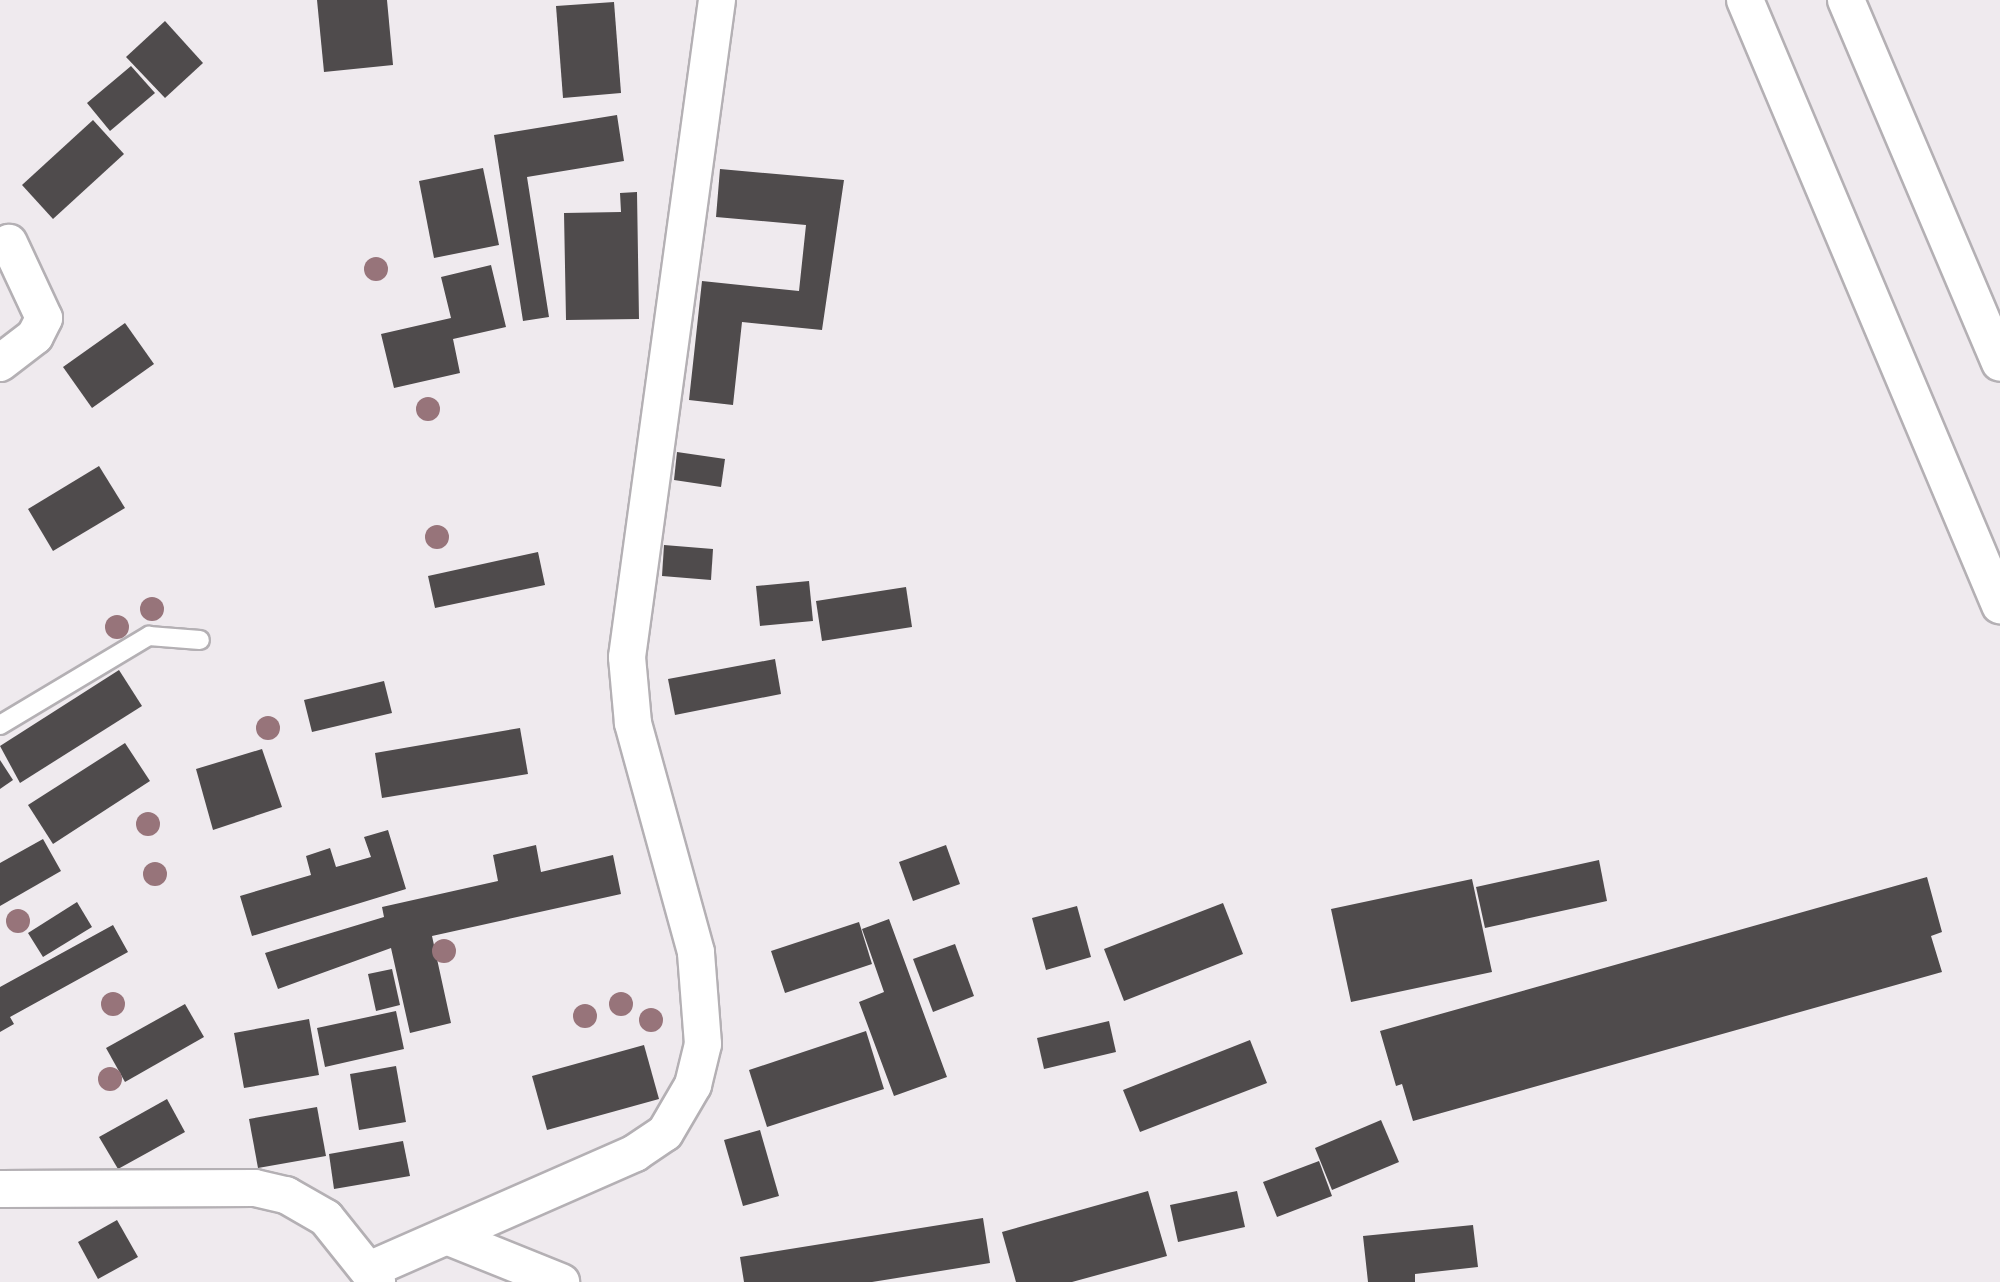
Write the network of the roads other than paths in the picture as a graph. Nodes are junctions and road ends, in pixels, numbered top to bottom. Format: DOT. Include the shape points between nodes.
graph roads {
  1 [pos="717,0"];
  2 [pos="1745,0"];
  3 [pos="1846,0"];
  4 [pos="9,243"];
  5 [pos="0,363"];
  6 [pos="2000,363"];
  7 [pos="2000,605"];
  8 [pos="200,640"];
  9 [pos="0,725"];
  10 [pos="0,1189"];
  11 [pos="449,1237"];
  12 [pos="373,1276"];
  13 [pos="561,1282"];
  1 -- 11 [label="street" via="627,657 633,723 696,952 703,1044 685,1106 665,1133 587,1179"];
  2 -- 7 [label="street"];
  3 -- 6 [label="street"];
  4 -- 5 [label="street" via="44,318 35,336"];
  8 -- 9 [label="lane" via="149,636"];
  10 -- 12 [label="street" via="255,1188 310,1205"];
  11 -- 12 [label="street"];
  11 -- 13 [label="street"];
}
